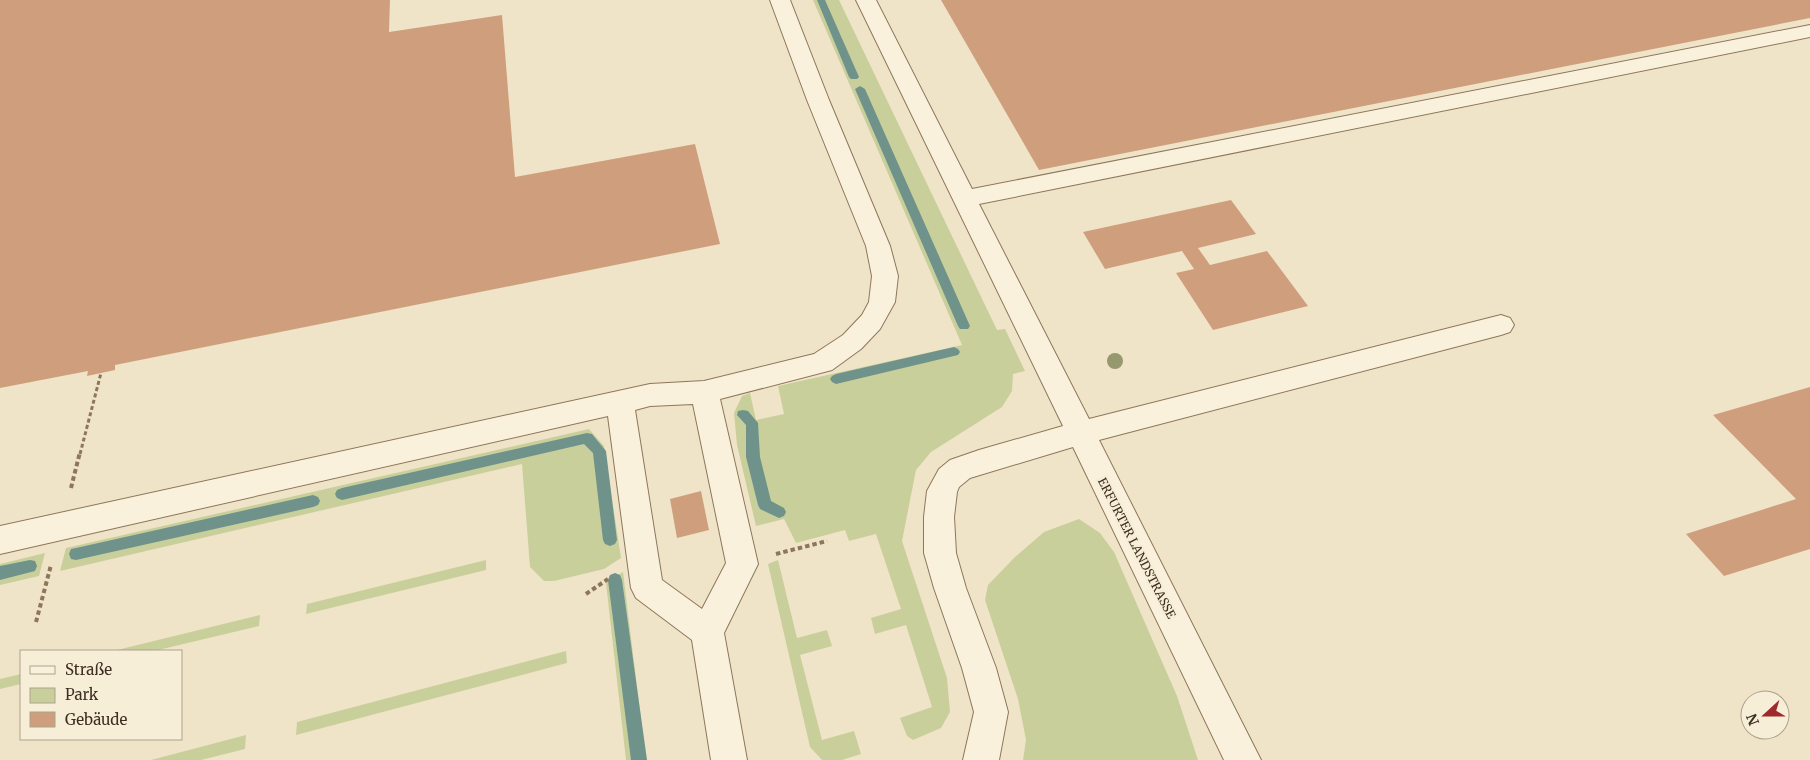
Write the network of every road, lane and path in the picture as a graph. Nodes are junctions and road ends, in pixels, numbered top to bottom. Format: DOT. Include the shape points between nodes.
graph roads {
  1 [pos="780,0"];
  2 [pos="866,0"];
  3 [pos="1810,31"];
  4 [pos="964,200"];
  5 [pos="1501,325"];
  6 [pos="101,373"];
  7 [pos="704,392"];
  8 [pos="620,402"];
  9 [pos="1080,432"];
  10 [pos="62,526"];
  11 [pos="0,540"];
  12 [pos="826,541"];
  13 [pos="642,555"];
  14 [pos="742,564"];
  15 [pos="586,594"];
  16 [pos="36,622"];
  17 [pos="707,632"];
  18 [pos="730,760"];
  19 [pos="981,760"];
  20 [pos="1243,760"];
  1 -- 7 [label="street" via="878,246 885,276 882,302 871,322 852,342 822,363"];
  2 -- 4 [label="street, ERFURTER LANDSTRASSE"];
  3 -- 4 [label="street"];
  4 -- 9 [label="street, ERFURTER LANDSTRASSE"];
  5 -- 9 [label="street"];
  6 -- 10 [label="path"];
  7 -- 8 [label="street" via="650,395"];
  7 -- 14 [label="street"];
  8 -- 10 [label="street"];
  8 -- 13 [label="street"];
  9 -- 19 [label="street" via="960,470 942,491 940,553 991,712"];
  9 -- 20 [label="street, ERFURTER LANDSTRASSE"];
  10 -- 11 [label="street"];
  10 -- 16 [label="path"];
  12 -- 14 [label="path"];
  13 -- 15 [label="path"];
  13 -- 17 [label="street" via="647,588"];
  14 -- 17 [label="street"];
  17 -- 18 [label="street"];
}
